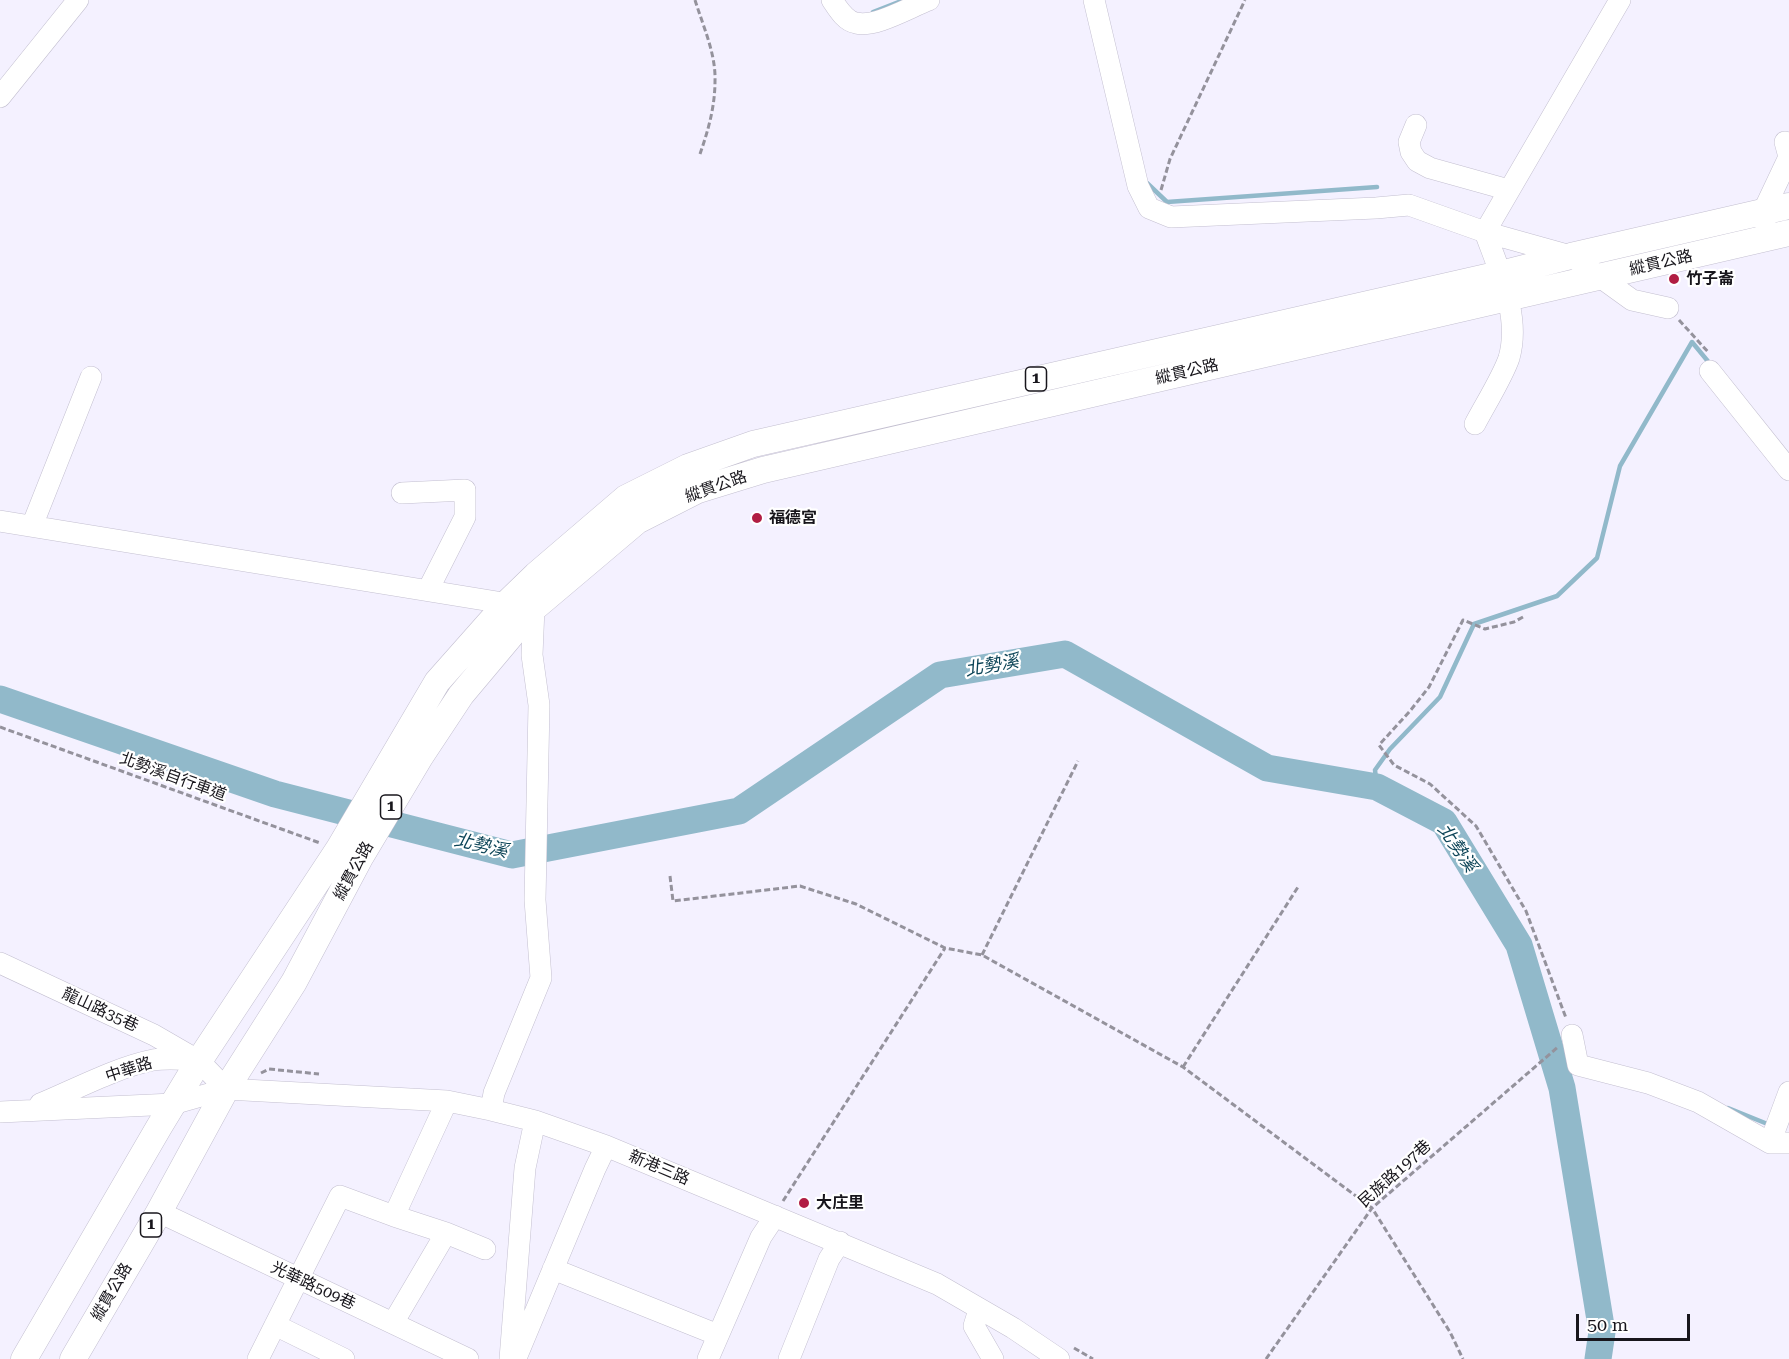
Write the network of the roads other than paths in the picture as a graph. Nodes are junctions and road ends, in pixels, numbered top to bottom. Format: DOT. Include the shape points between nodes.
graph roads {
  1 [pos="78,0"];
  2 [pos="832,0"];
  3 [pos="929,0"];
  4 [pos="1094,0"];
  5 [pos="1620,0"];
  6 [pos="0,97"];
  7 [pos="1416,125"];
  8 [pos="1785,142"];
  9 [pos="1509,190"];
  10 [pos="1789,206"];
  11 [pos="1763,212"];
  12 [pos="1485,232"];
  13 [pos="1779,236"];
  14 [pos="1571,256"];
  15 [pos="1500,274"];
  16 [pos="1598,277"];
  17 [pos="1507,299"];
  18 [pos="1668,308"];
  19 [pos="1712,365"];
  20 [pos="91,377"];
  21 [pos="1475,424"];
  22 [pos="1789,470"];
  23 [pos="402,493"];
  24 [pos="0,520"];
  25 [pos="32,526"];
  26 [pos="428,590"];
  27 [pos="507,603"];
  28 [pos="534,608"];
  29 [pos="408,754"];
  30 [pos="350,853"];
  31 [pos="0,963"];
  32 [pos="1574,1048"];
  33 [pos="199,1061"];
  34 [pos="226,1089"];
  35 [pos="1789,1092"];
  36 [pos="447,1101"];
  37 [pos="173,1104"];
  38 [pos="491,1110"];
  39 [pos="25,1111"];
  40 [pos="0,1112"];
  41 [pos="535,1121"];
  42 [pos="1777,1135"];
  43 [pos="606,1146"];
  44 [pos="159,1212"];
  45 [pos="394,1216"];
  46 [pos="775,1216"];
  47 [pos="446,1233"];
  48 [pos="840,1242"];
  49 [pos="484,1249"];
  50 [pos="553,1269"];
  51 [pos="298,1279"];
  52 [pos="980,1310"];
  53 [pos="393,1323"];
  54 [pos="275,1325"];
  55 [pos="718,1335"];
  56 [pos="24,1359"];
  57 [pos="73,1359"];
  58 [pos="258,1359"];
  59 [pos="344,1359"];
  60 [pos="468,1359"];
  61 [pos="510,1359"];
  62 [pos="516,1359"];
  63 [pos="708,1359"];
  64 [pos="789,1359"];
  65 [pos="993,1359"];
  66 [pos="1059,1359"];
  1 -- 6 [label="street"];
  2 -- 3 [label="street" via="839,12 854,23 870,24"];
  4 -- 12 [label="street" via="1138,186 1149,208 1172,217 1409,205"];
  5 -- 9 [label="street"];
  7 -- 9 [label="street" via="1409,142 1417,161"];
  8 -- 11 [label="street" via="1789,157"];
  9 -- 12 [label="street"];
  10 -- 11 [label="main road, 縱貫公路 / 1"];
  11 -- 13 [label="street"];
  11 -- 14 [label="main road, 縱貫公路 / 1"];
  12 -- 14 [label="street"];
  12 -- 15 [label="street"];
  13 -- 16 [label="main road, 縱貫公路 / 1"];
  14 -- 15 [label="main road, 縱貫公路 / 1"];
  14 -- 16 [label="street"];
  15 -- 17 [label="street"];
  15 -- 27 [label="main road, 縱貫公路 / 1" via="753,444 688,467 626,498"];
  16 -- 17 [label="main road, 縱貫公路 / 1"];
  16 -- 18 [label="street" via="1632,300"];
  17 -- 21 [label="street" via="1513,330 1509,358"];
  17 -- 28 [label="main road, 縱貫公路 / 1" via="763,470 698,490 637,522"];
  19 -- 22 [label="street"];
  20 -- 25 [label="street"];
  23 -- 26 [label="street" via="465,490 465,517"];
  24 -- 25 [label="street"];
  25 -- 26 [label="street"];
  26 -- 27 [label="street"];
  27 -- 28 [label="street"];
  27 -- 29 [label="main road, 縱貫公路 / 1" via="437,682"];
  28 -- 29 [label="main road, 縱貫公路 / 1"];
  28 -- 38 [label="street" via="532,655 539,705 535,900 541,978 494,1093"];
  29 -- 30 [label="main road, 縱貫公路 / 1"];
  30 -- 33 [label="main road, 縱貫公路 / 1"];
  30 -- 34 [label="main road, 縱貫公路 / 1" via="294,982"];
  31 -- 33 [label="street, 龍山路35巷" via="153,1035"];
  32 -- 42 [label="street" via="1578,1065 1648,1083"];
  33 -- 34 [label="street"];
  33 -- 37 [label="main road, 縱貫公路 / 1"];
  33 -- 39 [label="street, 中華路" via="152,1060"];
  34 -- 36 [label="street, 新港三路"];
  34 -- 37 [label="street, 中華路"];
  34 -- 44 [label="main road, 縱貫公路 / 1"];
  35 -- 42 [label="street"];
  36 -- 38 [label="street, 新港三路"];
  36 -- 45 [label="street"];
  37 -- 39 [label="street, 中華路"];
  37 -- 56 [label="main road, 縱貫公路 / 1"];
  38 -- 41 [label="street, 新港三路"];
  39 -- 40 [label="street, 中華路"];
  41 -- 43 [label="street, 新港三路"];
  41 -- 61 [label="street" via="525,1168"];
  43 -- 46 [label="street, 新港三路"];
  43 -- 50 [label="street"];
  44 -- 51 [label="street, 光華路509巷"];
  44 -- 57 [label="main road, 縱貫公路 / 1"];
  45 -- 47 [label="street"];
  45 -- 51 [label="street" via="340,1196"];
  46 -- 48 [label="street, 新港三路"];
  46 -- 55 [label="street" via="761,1237"];
  47 -- 49 [label="street"];
  47 -- 53 [label="street"];
  48 -- 52 [label="street, 新港三路" via="937,1284"];
  48 -- 64 [label="street" via="829,1259"];
  50 -- 55 [label="street"];
  50 -- 62 [label="street"];
  51 -- 53 [label="street, 光華路509巷"];
  51 -- 54 [label="street"];
  52 -- 65 [label="street" via="974,1326"];
  52 -- 66 [label="street, 新港三路"];
  53 -- 60 [label="street, 光華路509巷"];
  54 -- 58 [label="street"];
  54 -- 59 [label="street"];
  55 -- 63 [label="street"];
}
